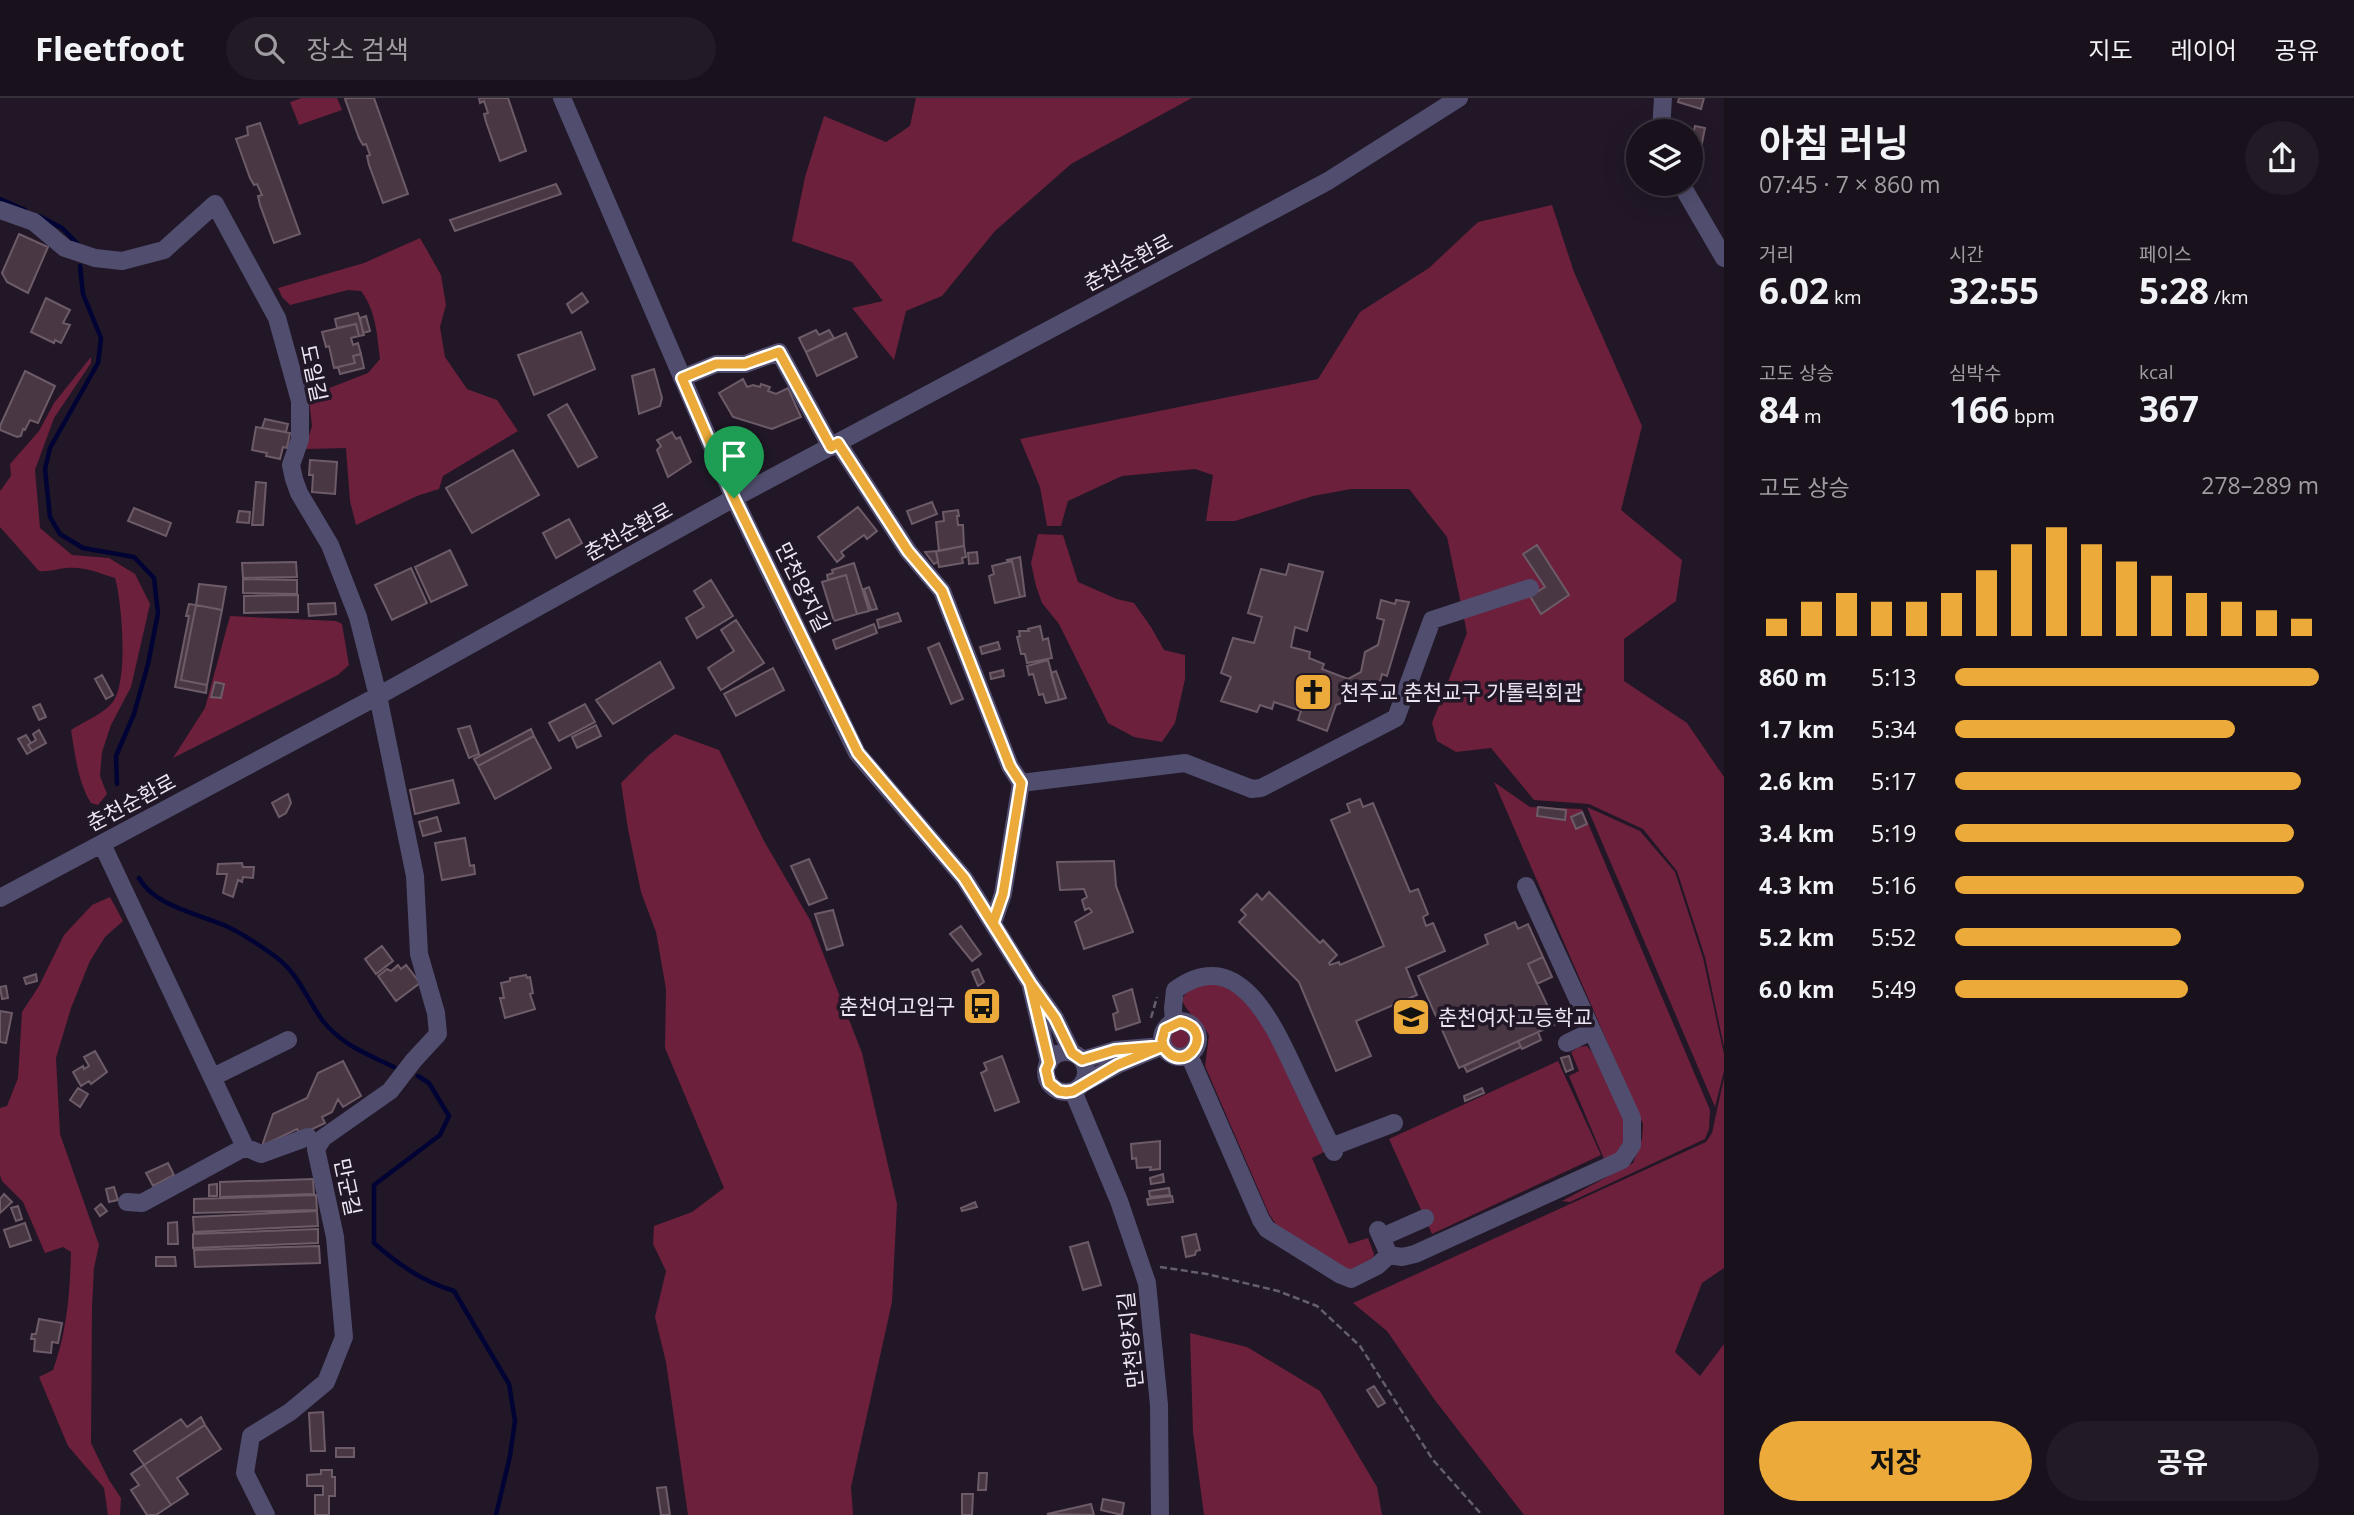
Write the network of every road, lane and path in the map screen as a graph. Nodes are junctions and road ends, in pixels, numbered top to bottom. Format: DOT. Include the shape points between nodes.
graph roads {
  1 [pos="562,98"];
  2 [pos="1459,98"];
  3 [pos="1663,98"];
  4 [pos="1662,119"];
  5 [pos="1688,196"];
  6 [pos="0,210"];
  7 [pos="1724,258"];
  8 [pos="682,378"];
  9 [pos="834,445"];
  10 [pos="734,498"];
  11 [pos="1530,588"];
  12 [pos="378,696"];
  13 [pos="1021,783"];
  14 [pos="407,836"];
  15 [pos="102,844"];
  16 [pos="1526,886"];
  17 [pos="0,898"];
  18 [pos="993,923"];
  19 [pos="1030,983"];
  20 [pos="1174,1023"];
  21 [pos="1592,1031"];
  22 [pos="288,1040"];
  23 [pos="1567,1043"];
  24 [pos="1163,1046"];
  25 [pos="1189,1055"];
  26 [pos="1077,1057"];
  27 [pos="1049,1063"];
  28 [pos="213,1077"];
  29 [pos="1077,1087"];
  30 [pos="1394,1123"];
  31 [pos="308,1137"];
  32 [pos="245,1147"];
  33 [pos="127,1202"];
  34 [pos="1425,1218"];
  35 [pos="1389,1255"];
  36 [pos="1140,1261"];
  37 [pos="266,1515"];
  38 [pos="1160,1515"];
  39 [pos="1482,1515"];
  1 -- 8 [label="street, 만천양지길"];
  2 -- 9 [label="street, 춘천순환로" via="1328,181"];
  3 -- 4 [label="street"];
  5 -- 7 [label="street"];
  6 -- 12 [label="street, 도일길" via="34,222 72,251 122,261 164,250 215,204 277,318 300,401 300,439 291,465 294,479 330,545 358,617"];
  8 -- 9 [label="street" via="716,364 745,364 779,352"];
  8 -- 10 [label="street, 만천양지길"];
  9 -- 10 [label="street, 춘천순환로"];
  9 -- 13 [label="street" via="908,551 942,591 1010,766"];
  10 -- 12 [label="street, 춘천순환로"];
  10 -- 18 [label="street, 만천양지길" via="858,753 964,878"];
  11 -- 13 [label="street" via="1432,621 1396,718 1261,788 1252,789 1185,764"];
  12 -- 14 [label="street, 도일길"];
  12 -- 15 [label="street, 춘천순환로"];
  13 -- 18 [label="street" via="1003,894"];
  14 -- 37 [label="street, 만군길" via="415,876 419,954 438,1034 390,1091 323,1138 316,1149 335,1237 344,1337 326,1382 251,1436 245,1473"];
  15 -- 17 [label="street, 춘천순환로"];
  15 -- 28 [label="street"];
  16 -- 21 [label="street"];
  18 -- 19 [label="street, 만천양지길"];
  19 -- 26 [label="street"];
  19 -- 27 [label="street"];
  20 -- 24 [label="street" via="1165,1029"];
  20 -- 25 [label="street" via="1185,1023 1197,1034"];
  20 -- 30 [label="street" via="1175,990 1189,979 1206,975 1227,979 1252,996 1271,1019 1333,1150"];
  21 -- 23 [label="street"];
  21 -- 35 [label="street" via="1632,1118 1632,1145 1622,1160 1415,1254"];
  22 -- 28 [label="street"];
  24 -- 25 [label="street" via="1171,1055"];
  24 -- 26 [label="street"];
  24 -- 29 [label="street"];
  25 -- 35 [label="street" via="1267,1228 1351,1279"];
  26 -- 27 [label="street" via="1058,1054"];
  26 -- 29 [label="street" via="1086,1072"];
  27 -- 29 [label="street" via="1047,1076 1054,1088 1066,1092"];
  28 -- 32 [label="street"];
  29 -- 36 [label="street, 만천양지길"];
  31 -- 32 [label="street" via="261,1154"];
  32 -- 33 [label="street" via="142,1203"];
  34 -- 35 [label="street" via="1380,1233"];
  36 -- 38 [label="street, 만천양지길" via="1147,1283 1159,1405"];
  36 -- 39 [label="path" via="1278,1291 1317,1306 1360,1346 1433,1460"];
}
